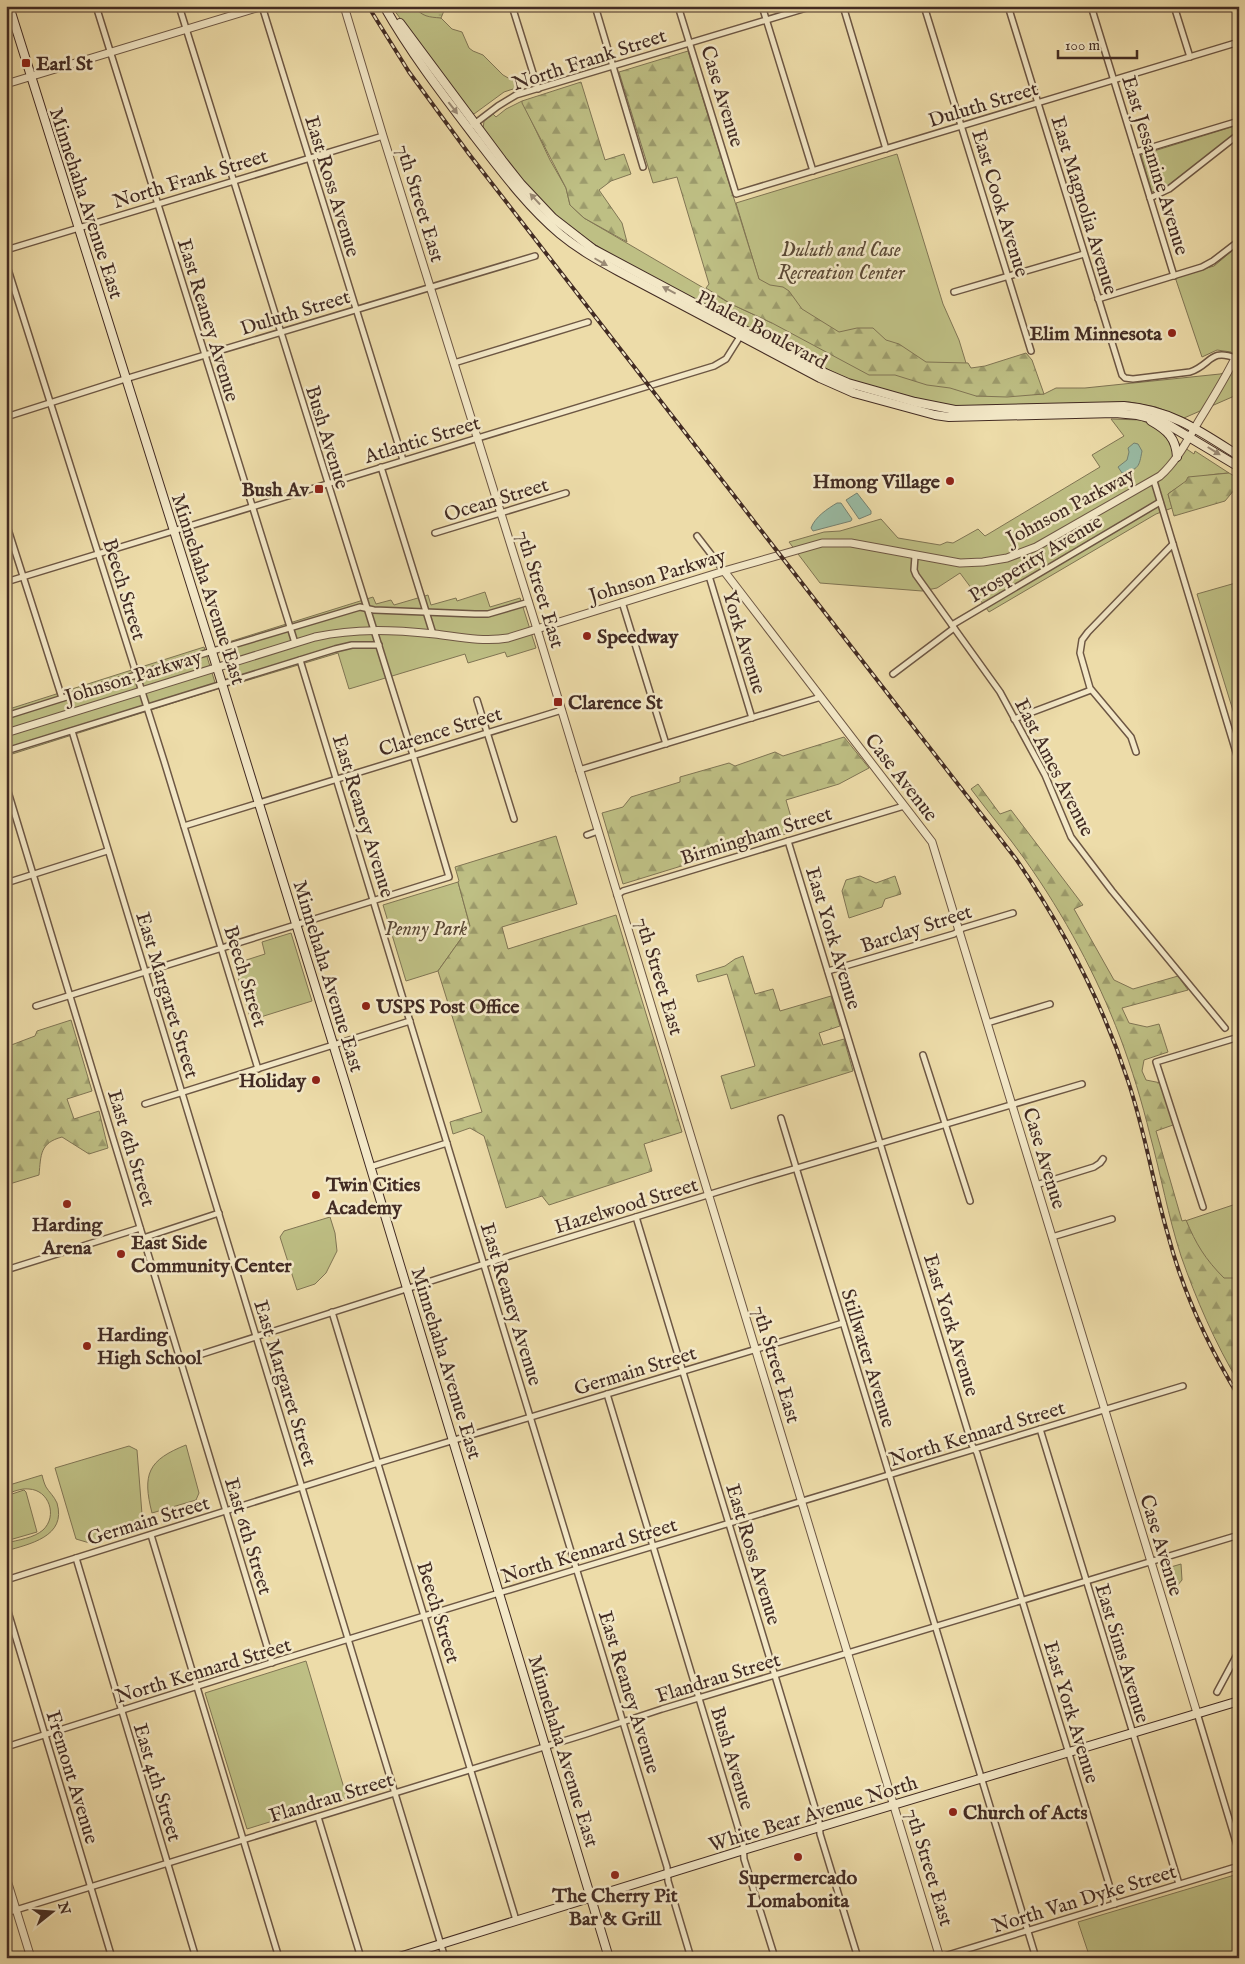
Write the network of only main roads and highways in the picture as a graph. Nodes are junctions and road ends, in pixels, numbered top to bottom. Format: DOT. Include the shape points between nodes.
graph roads {
  1 [pos="9,6"];
  2 [pos="385,6"];
  3 [pos="742,333"];
  4 [pos="1120,414"];
  5 [pos="1239,456"];
  6 [pos="1177,457"];
  7 [pos="1239,466"];
  8 [pos="1239,1701"];
  9 [pos="591,1897"];
  10 [pos="396,1958"];
  11 [pos="609,1958"];
  1 -- 9 [label="main road, Minnehaha Avenue East" via="222,683"];
  2 -- 3 [label="main road, Phalen Boulevard" via="433,80 472,126 518,192 561,235 618,271"];
  3 -- 4 [label="main road, Phalen Boulevard" via="836,386 935,415"];
  3 -- 5 [label="main road, Phalen Boulevard" via="848,383 939,408 1124,406 1160,412 1194,428"];
  4 -- 6 [label="main road" via="1148,420 1169,433 1175,442"];
  4 -- 7 [label="main road, Phalen Boulevard, one-way" via="1162,421"];
  8 -- 9 [label="main road, White Bear Avenue North"];
  9 -- 10 [label="main road, White Bear Avenue North"];
  9 -- 11 [label="main road, Minnehaha Avenue East"];
}
